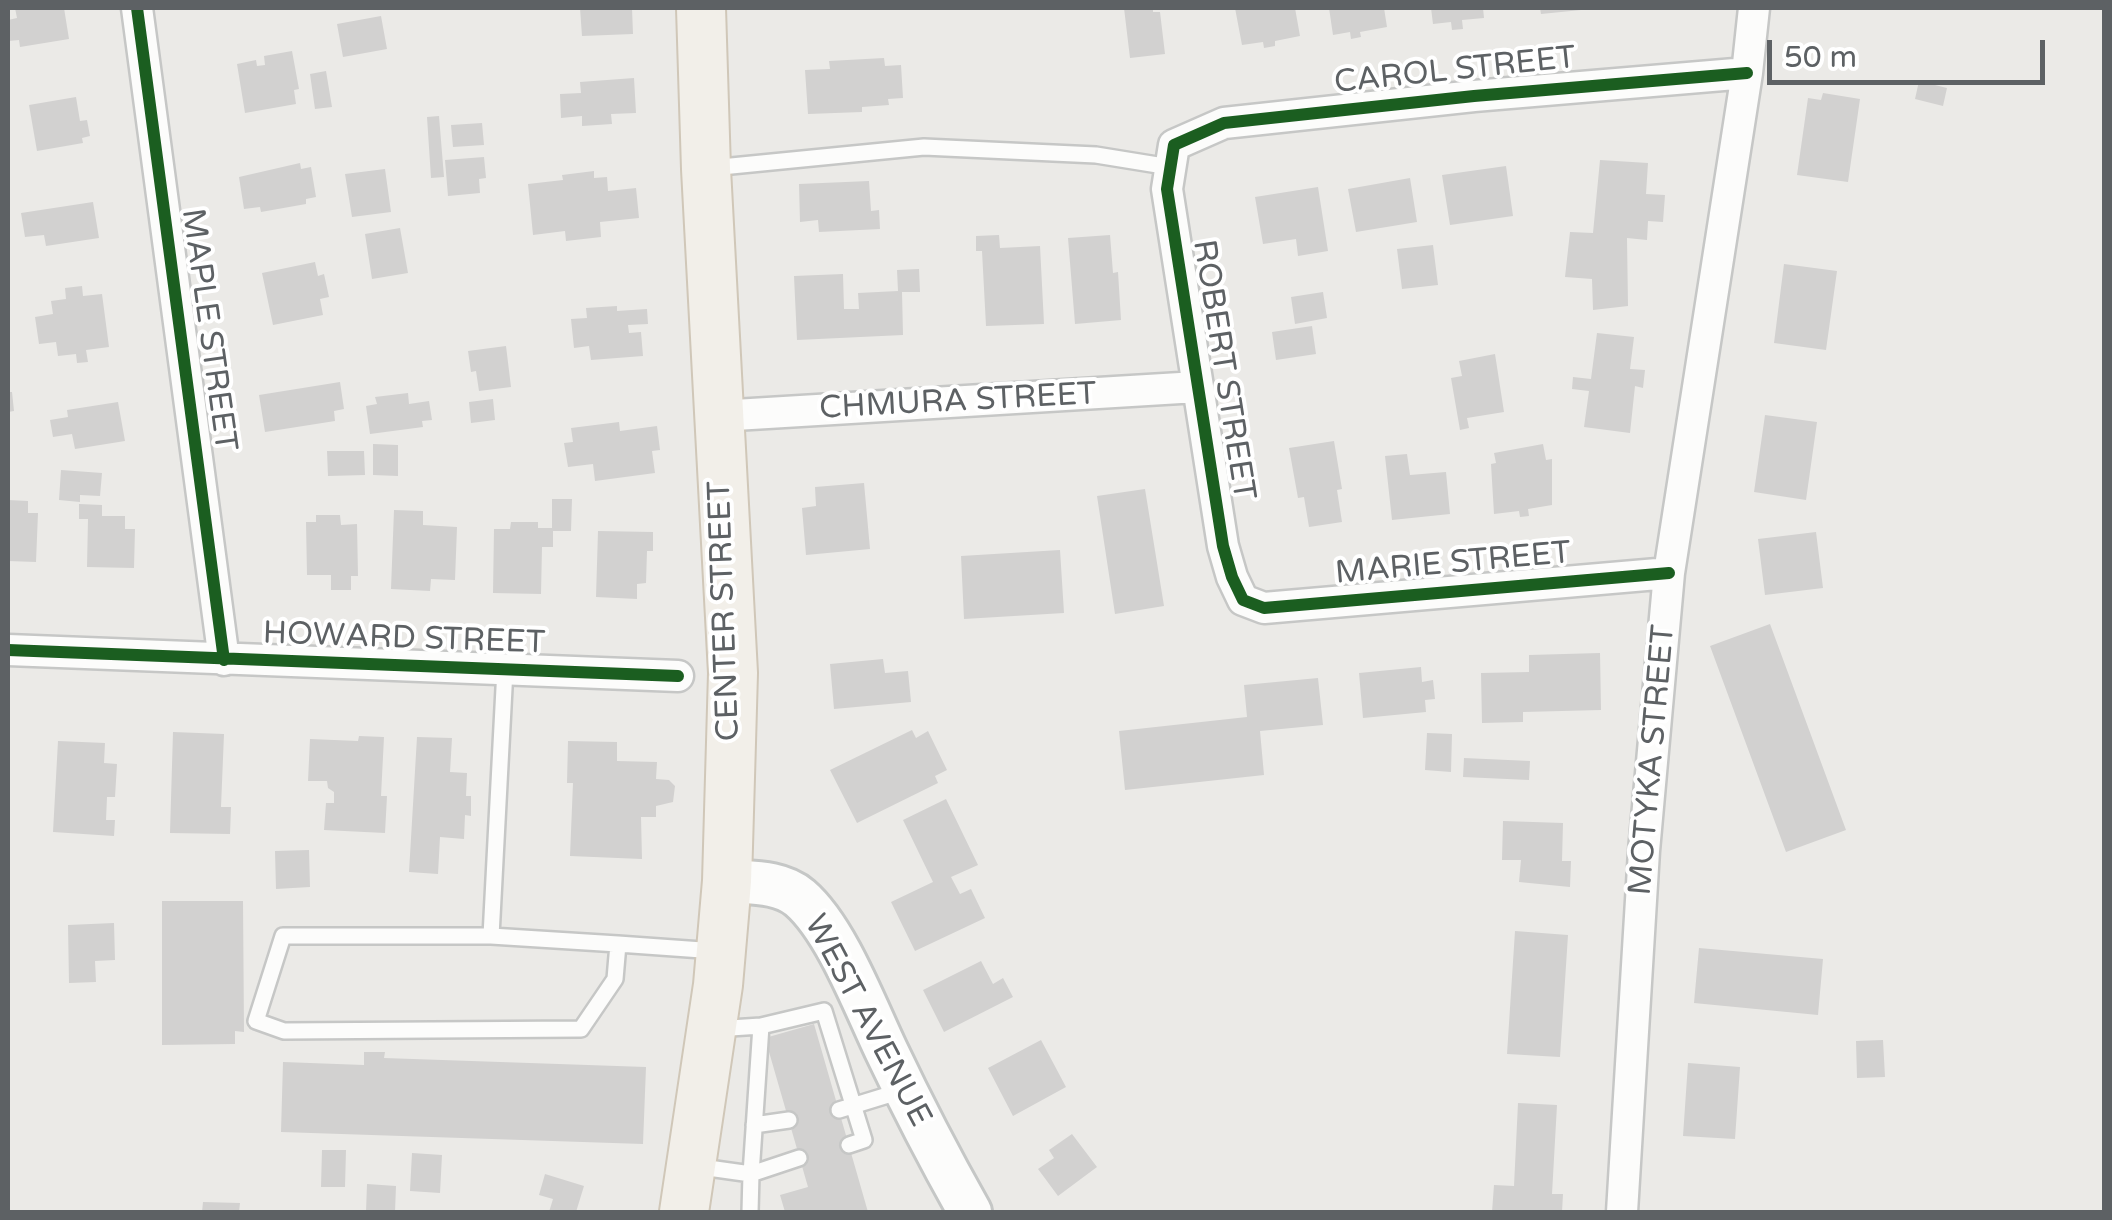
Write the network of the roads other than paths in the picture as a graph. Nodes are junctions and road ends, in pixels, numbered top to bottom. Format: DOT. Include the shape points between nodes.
graph roads {
  1 [pos="137,8"];
  2 [pos="701,8"];
  3 [pos="1754,8"];
  4 [pos="1747,73"];
  5 [pos="1172,156"];
  6 [pos="706,168"];
  7 [pos="1197,387"];
  8 [pos="718,416"];
  9 [pos="1669,572"];
  10 [pos="1243,600"];
  11 [pos="8,650"];
  12 [pos="224,660"];
  13 [pos="504,669"];
  14 [pos="678,676"];
  15 [pos="726,881"];
  16 [pos="491,936"];
  17 [pos="618,944"];
  18 [pos="720,951"];
  19 [pos="762,1026"];
  20 [pos="712,1029"];
  21 [pos="776,1074"];
  22 [pos="758,1079"];
  23 [pos="905,1090"];
  24 [pos="846,1108"];
  25 [pos="788,1120"];
  26 [pos="754,1125"];
  27 [pos="849,1144"];
  28 [pos="800,1158"];
  29 [pos="693,1166"];
  30 [pos="751,1174"];
  31 [pos="684,1212"];
  32 [pos="750,1212"];
  33 [pos="970,1212"];
  34 [pos="1622,1212"];
  1 -- 12 [label="street, MAPLE STREET"];
  2 -- 6 [label="main road, CENTER STREET"];
  3 -- 4 [label="street, MOTYKA STREET"];
  4 -- 5 [label="street, CAROL STREET" via="1224,123"];
  4 -- 9 [label="street, MOTYKA STREET"];
  5 -- 6 [label="lane" via="924,147"];
  5 -- 7 [label="street, ROBERT STREET" via="1166,189"];
  6 -- 8 [label="main road, CENTER STREET"];
  7 -- 8 [label="street, CHMURA STREET"];
  7 -- 10 [label="street, ROBERT STREET" via="1224,546"];
  8 -- 15 [label="main road, CENTER STREET" via="733,673"];
  9 -- 10 [label="street, MARIE STREET" via="1264,608"];
  9 -- 34 [label="street, MOTYKA STREET"];
  11 -- 12 [label="street, HOWARD STREET"];
  12 -- 13 [label="street, HOWARD STREET"];
  13 -- 14 [label="street, HOWARD STREET"];
  13 -- 16 [label="lane"];
  15 -- 18 [label="main road, CENTER STREET"];
  15 -- 23 [label="main road, WEST AVENUE" via="784,888 818,918"];
  16 -- 17 [label="lane"];
  16 -- 17 [label="lane" via="283,936 256,1021 284,1031 581,1029 615,978"];
  17 -- 18 [label="lane"];
  18 -- 20 [label="main road, CENTER STREET"];
  19 -- 20 [label="lane"];
  19 -- 22 [label="lane"];
  19 -- 24 [label="lane" via="824,1011"];
  20 -- 29 [label="main road, CENTER STREET"];
  21 -- 22 [label="lane"];
  22 -- 26 [label="lane"];
  23 -- 24 [label="lane"];
  23 -- 33 [label="main road, WEST AVENUE"];
  24 -- 27 [label="lane" via="864,1140"];
  25 -- 26 [label="lane"];
  26 -- 30 [label="lane"];
  28 -- 30 [label="lane"];
  29 -- 30 [label="lane"];
  29 -- 31 [label="main road, CENTER STREET"];
  30 -- 32 [label="lane"];
}
